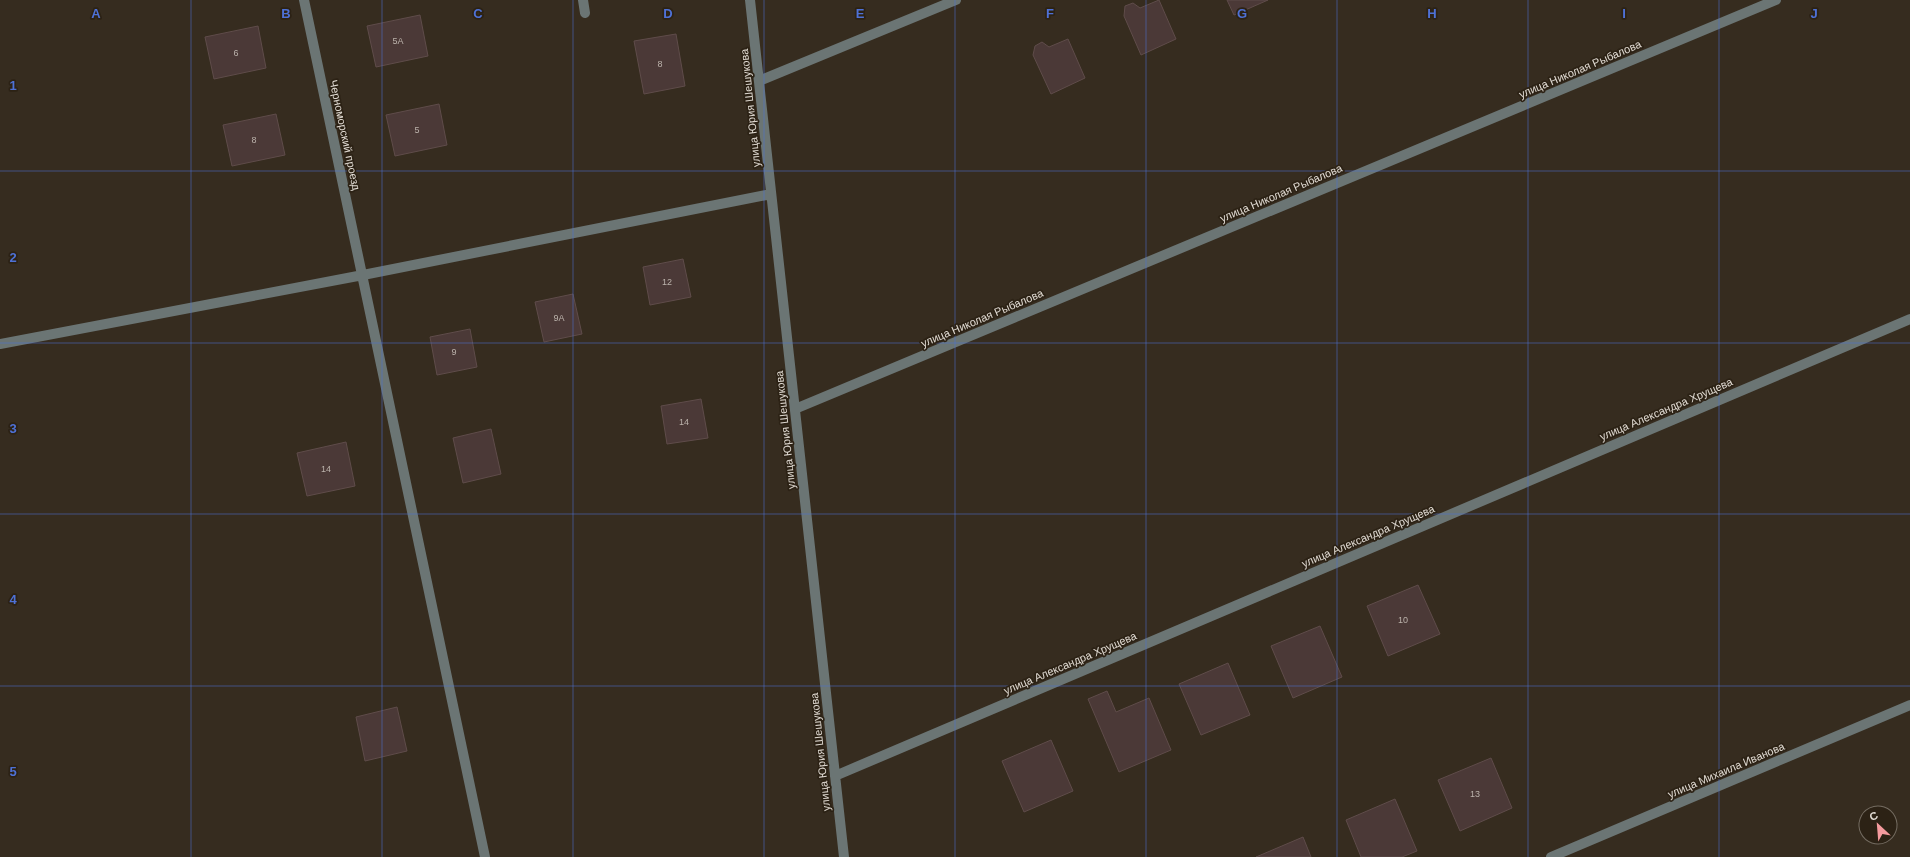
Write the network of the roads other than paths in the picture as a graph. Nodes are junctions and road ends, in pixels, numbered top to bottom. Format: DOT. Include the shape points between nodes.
graph roads {
  1 [pos="304,0"];
  2 [pos="583,0"];
  3 [pos="750,0"];
  4 [pos="956,0"];
  5 [pos="1776,0"];
  6 [pos="585,13"];
  7 [pos="759,81"];
  8 [pos="771,194"];
  9 [pos="363,275"];
  10 [pos="1910,319"];
  11 [pos="0,344"];
  12 [pos="795,409"];
  13 [pos="1910,705"];
  14 [pos="835,776"];
  15 [pos="485,857"];
  16 [pos="844,857"];
  17 [pos="1551,857"];
  1 -- 9 [label="street, Черноморский проезд"];
  2 -- 6 [label="street"];
  3 -- 7 [label="street, улица Юрия Шешукова"];
  4 -- 7 [label="street"];
  5 -- 12 [label="street, улица Николая Рыбалова"];
  7 -- 8 [label="street, улица Юрия Шешукова"];
  8 -- 9 [label="street"];
  8 -- 12 [label="street, улица Юрия Шешукова"];
  9 -- 11 [label="street"];
  9 -- 15 [label="street, Черноморский проезд"];
  10 -- 14 [label="street, улица Александра Хрущева"];
  12 -- 14 [label="street, улица Юрия Шешукова"];
  13 -- 17 [label="street, улица Михаила Иванова"];
  14 -- 16 [label="street, улица Юрия Шешукова"];
}
